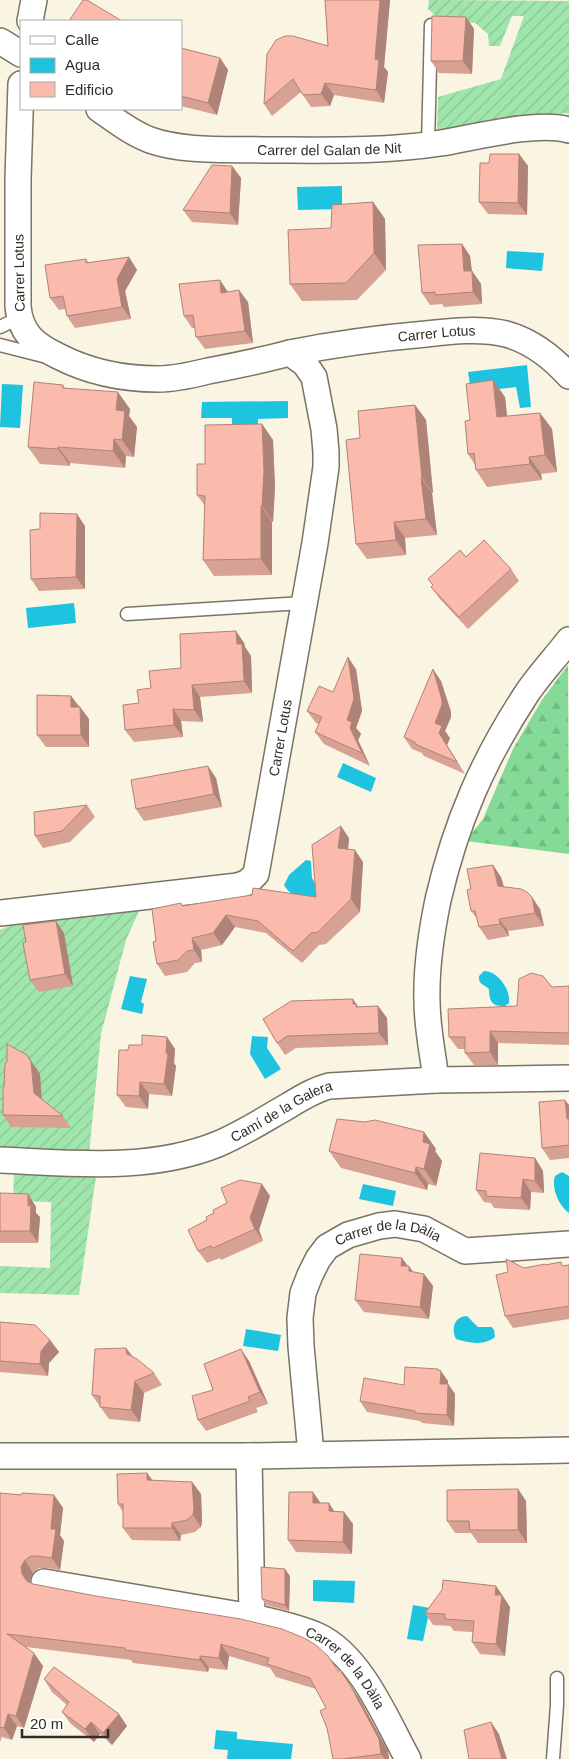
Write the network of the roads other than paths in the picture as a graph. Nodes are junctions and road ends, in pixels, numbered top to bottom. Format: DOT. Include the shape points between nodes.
graph roads {
  1 [pos="34,0"];
  2 [pos="30,20"];
  3 [pos="431,25"];
  4 [pos="0,41"];
  5 [pos="20,53"];
  6 [pos="20,110"];
  7 [pos="100,110"];
  8 [pos="569,130"];
  9 [pos="428,145"];
  10 [pos="10,323"];
  11 [pos="0,345"];
  12 [pos="290,353"];
  13 [pos="75,365"];
  14 [pos="569,376"];
  15 [pos="303,603"];
  16 [pos="127,614"];
  17 [pos="569,640"];
  18 [pos="0,912"];
  19 [pos="569,1078"];
  20 [pos="436,1080"];
  21 [pos="0,1160"];
  22 [pos="569,1244"];
  23 [pos="569,1450"];
  24 [pos="311,1454"];
  25 [pos="0,1456"];
  26 [pos="249,1456"];
  27 [pos="44,1582"];
  28 [pos="252,1617"];
  29 [pos="557,1678"];
  30 [pos="408,1759"];
  31 [pos="553,1759"];
  1 -- 2 [label="street"];
  3 -- 9 [label="lane"];
  4 -- 5 [label="street"];
  6 -- 10 [label="street, Carrer Lotus"];
  7 -- 9 [label="street, Carrer del Galan de Nit" via="150,140 213,150 339,150"];
  8 -- 9 [label="street, Carrer del Galan de Nit" via="529,128"];
  10 -- 13 [label="street, Carrer Lotus" via="41,348"];
  11 -- 13 [label="lane"];
  12 -- 13 [label="street, Carrer Lotus" via="160,379 95,371"];
  12 -- 14 [label="street, Carrer Lotus" via="388,338 485,330 526,342"];
  12 -- 15 [label="street, Carrer Lotus" via="305,364 314,377 326,452 315,543"];
  15 -- 16 [label="lane"];
  15 -- 18 [label="street, Carrer Lotus" via="256,874 238,886"];
  17 -- 20 [label="street" via="528,692 505,729 469,798 458,830 438,900 428,958 427,1003"];
  19 -- 20 [label="street, Camí de la Galera"];
  20 -- 21 [label="street, Camí de la Galera" via="318,1089 217,1144 161,1159 110,1164"];
  22 -- 24 [label="street, Carrer de la Dàlia" via="465,1251 424,1230 395,1224 348,1235 327,1248 318,1259 303,1293 300,1318"];
  23 -- 24 [label="street"];
  24 -- 26 [label="street"];
  25 -- 26 [label="street"];
  26 -- 28 [label="street"];
  27 -- 28 [label="street, Carrer de la Dàlia"];
  28 -- 30 [label="street, Carrer de la Dàlia" via="319,1636 344,1655 368,1685"];
  29 -- 31 [label="lane"];
}
